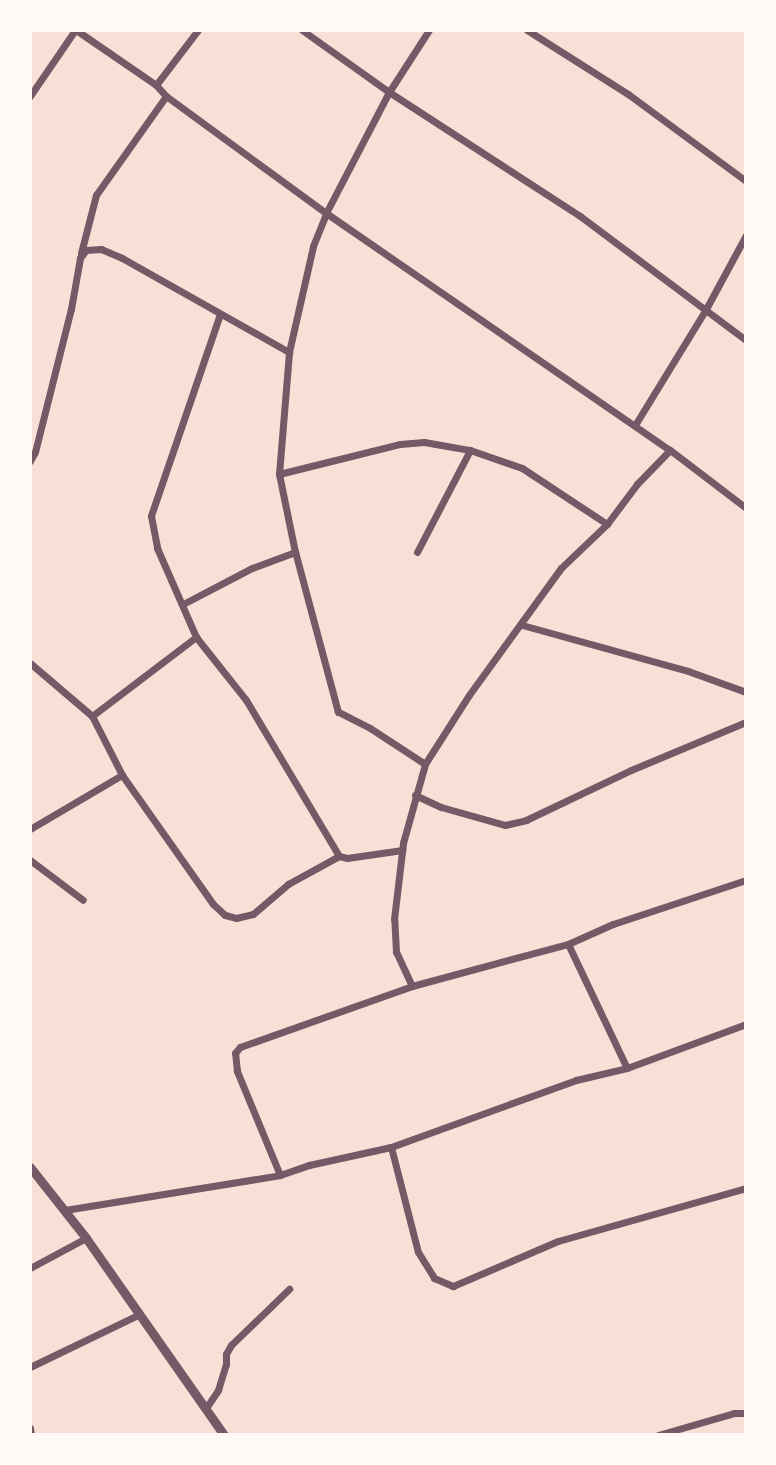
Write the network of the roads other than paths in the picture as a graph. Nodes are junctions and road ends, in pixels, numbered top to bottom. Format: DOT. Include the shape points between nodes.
graph roads {
  1 [pos="76,30"];
  2 [pos="198,30"];
  3 [pos="302,30"];
  4 [pos="429,30"];
  5 [pos="527,30"];
  6 [pos="156,85"];
  7 [pos="389,92"];
  8 [pos="30,96"];
  9 [pos="166,96"];
  10 [pos="746,181"];
  11 [pos="326,213"];
  12 [pos="746,235"];
  13 [pos="80,258"];
  14 [pos="706,309"];
  15 [pos="220,314"];
  16 [pos="746,340"];
  17 [pos="289,352"];
  18 [pos="635,425"];
  19 [pos="470,450"];
  20 [pos="670,450"];
  21 [pos="30,461"];
  22 [pos="279,474"];
  23 [pos="746,508"];
  24 [pos="607,524"];
  25 [pos="295,552"];
  26 [pos="417,552"];
  27 [pos="183,604"];
  28 [pos="522,625"];
  29 [pos="196,637"];
  30 [pos="30,663"];
  31 [pos="746,692"];
  32 [pos="92,716"];
  33 [pos="746,722"];
  34 [pos="425,764"];
  35 [pos="122,775"];
  36 [pos="415,795"];
  37 [pos="30,829"];
  38 [pos="402,850"];
  39 [pos="339,856"];
  40 [pos="30,860"];
  41 [pos="746,880"];
  42 [pos="83,900"];
  43 [pos="568,944"];
  44 [pos="412,986"];
  45 [pos="746,1024"];
  46 [pos="627,1068"];
  47 [pos="391,1147"];
  48 [pos="30,1167"];
  49 [pos="280,1175"];
  50 [pos="746,1188"];
  51 [pos="65,1210"];
  52 [pos="86,1238"];
  53 [pos="30,1268"];
  54 [pos="289,1289"];
  55 [pos="138,1315"];
  56 [pos="30,1367"];
  57 [pos="206,1408"];
  58 [pos="746,1413"];
  59 [pos="30,1428"];
  60 [pos="32,1435"];
  61 [pos="224,1435"];
  62 [pos="657,1435"];
  1 -- 6 [label="street"];
  1 -- 8 [label="street"];
  2 -- 6 [label="street"];
  3 -- 7 [label="street"];
  4 -- 7 [label="street"];
  5 -- 10 [label="street" via="628,94"];
  6 -- 9 [label="street"];
  7 -- 11 [label="street"];
  7 -- 14 [label="street" via="580,216"];
  9 -- 11 [label="street"];
  9 -- 13 [label="street" via="96,195"];
  11 -- 17 [label="street" via="305,271"];
  11 -- 18 [label="street"];
  12 -- 14 [label="street"];
  13 -- 15 [label="street" via="86,250 101,249"];
  13 -- 21 [label="street" via="68,322"];
  14 -- 16 [label="street"];
  14 -- 18 [label="street"];
  15 -- 17 [label="street"];
  15 -- 27 [label="street" via="151,516 157,548"];
  17 -- 22 [label="street"];
  18 -- 20 [label="street"];
  19 -- 22 [label="street" via="424,442 400,444"];
  19 -- 24 [label="street" via="522,468"];
  19 -- 26 [label="street"];
  20 -- 23 [label="street"];
  20 -- 24 [label="street"];
  22 -- 25 [label="street"];
  24 -- 28 [label="street" via="561,568"];
  25 -- 27 [label="street" via="252,568"];
  25 -- 34 [label="street" via="338,712"];
  27 -- 29 [label="street"];
  28 -- 31 [label="street"];
  28 -- 34 [label="street"];
  29 -- 32 [label="street"];
  29 -- 39 [label="street" via="246,699"];
  30 -- 32 [label="street"];
  32 -- 35 [label="street"];
  33 -- 36 [label="street" via="526,820 505,825"];
  34 -- 36 [label="street"];
  35 -- 37 [label="street"];
  35 -- 39 [label="street" via="225,915 253,914 288,884"];
  36 -- 38 [label="street"];
  38 -- 39 [label="street"];
  38 -- 44 [label="street" via="394,919 396,952"];
  40 -- 42 [label="street"];
  41 -- 43 [label="street" via="613,924"];
  43 -- 44 [label="street"];
  43 -- 46 [label="street"];
  44 -- 49 [label="street" via="249,1043 235,1053 237,1071"];
  45 -- 46 [label="street"];
  46 -- 47 [label="street" via="576,1080"];
  47 -- 49 [label="street"];
  47 -- 50 [label="street" via="418,1252 434,1278 453,1286 548,1244"];
  48 -- 51 [label="street"];
  49 -- 51 [label="street"];
  51 -- 52 [label="street"];
  52 -- 53 [label="street"];
  52 -- 55 [label="street"];
  54 -- 57 [label="street" via="231,1345 218,1390"];
  55 -- 56 [label="street"];
  55 -- 57 [label="street"];
  57 -- 61 [label="street"];
  58 -- 62 [label="street"];
  59 -- 60 [label="street"];
}
